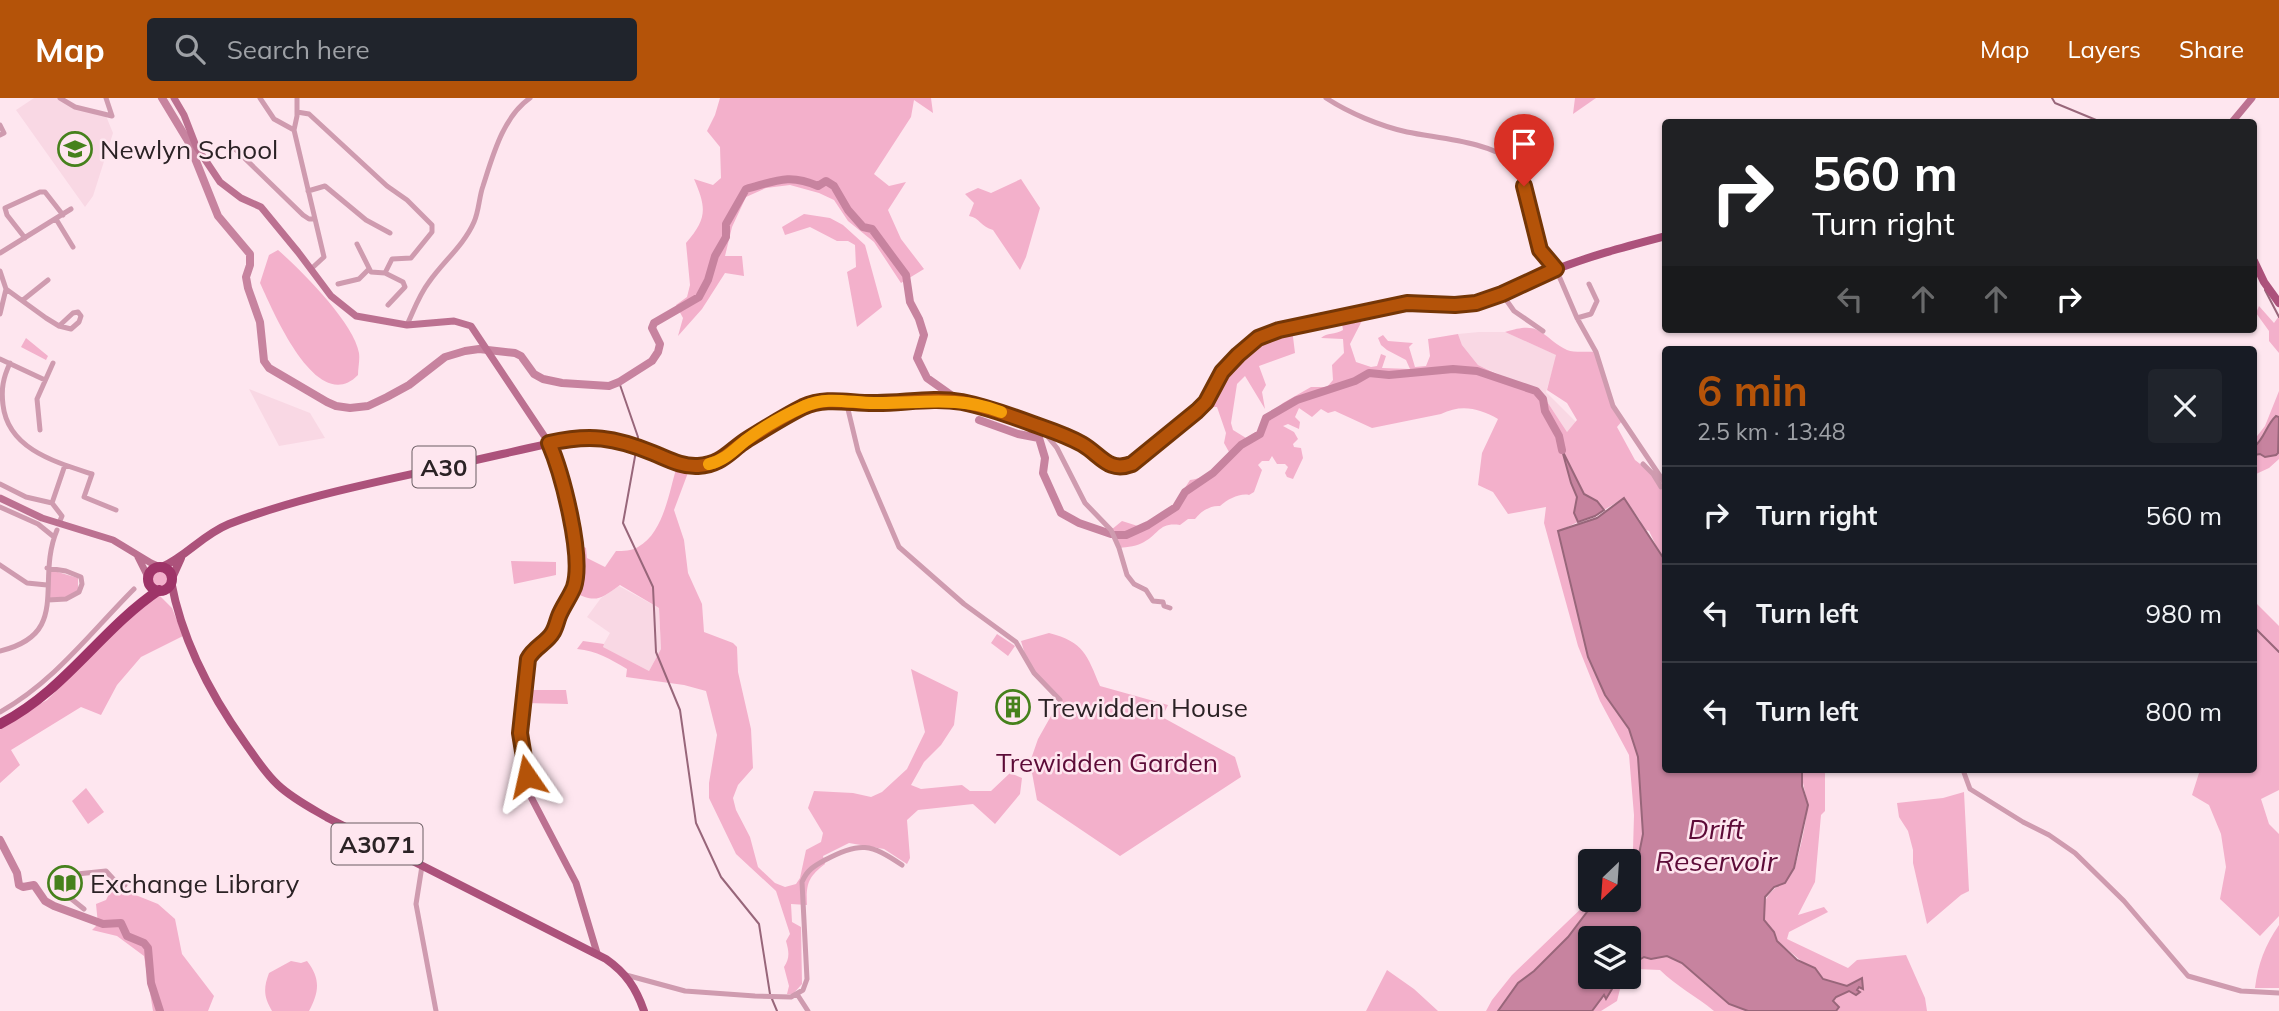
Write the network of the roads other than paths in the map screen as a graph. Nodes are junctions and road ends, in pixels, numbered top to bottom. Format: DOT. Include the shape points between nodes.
graph roads {
  1 [pos="60,98"];
  2 [pos="106,98"];
  3 [pos="174,98"];
  4 [pos="260,98"];
  5 [pos="297,98"];
  6 [pos="530,98"];
  7 [pos="1326,98"];
  8 [pos="2252,98"];
  9 [pos="297,112"];
  10 [pos="2234,119"];
  11 [pos="0,125"];
  12 [pos="294,130"];
  13 [pos="2,134"];
  14 [pos="232,146"];
  15 [pos="308,191"];
  16 [pos="2,207"];
  17 [pos="71,209"];
  18 [pos="63,215"];
  19 [pos="56,219"];
  20 [pos="315,219"];
  21 [pos="390,233"];
  22 [pos="1662,237"];
  23 [pos="25,238"];
  24 [pos="357,244"];
  25 [pos="73,247"];
  26 [pos="0,253"];
  27 [pos="2257,267"];
  28 [pos="311,269"];
  29 [pos="369,269"];
  30 [pos="1556,269"];
  31 [pos="0,271"];
  32 [pos="385,273"];
  33 [pos="48,280"];
  34 [pos="338,284"];
  35 [pos="1589,285"];
  36 [pos="6,289"];
  37 [pos="1502,294"];
  38 [pos="23,300"];
  39 [pos="2279,303"];
  40 [pos="388,305"];
  41 [pos="0,314"];
  42 [pos="1577,318"];
  43 [pos="407,325"];
  44 [pos="59,326"];
  45 [pos="1543,331"];
  46 [pos="0,359"];
  47 [pos="10,363"];
  48 [pos="53,363"];
  49 [pos="45,380"];
  50 [pos="846,401"];
  51 [pos="2,415"];
  52 [pos="1040,427"];
  53 [pos="40,430"];
  54 [pos="549,443"];
  55 [pos="1643,464"];
  56 [pos="65,465"];
  57 [pos="1662,480"];
  58 [pos="0,484"];
  59 [pos="1662,487"];
  60 [pos="0,498"];
  61 [pos="52,503"];
  62 [pos="0,507"];
  63 [pos="116,510"];
  64 [pos="58,527"];
  65 [pos="54,537"];
  66 [pos="182,555"];
  67 [pos="138,556"];
  68 [pos="0,565"];
  69 [pos="161,567"];
  70 [pos="47,568"];
  71 [pos="148,579"];
  72 [pos="171,580"];
  73 [pos="47,585"];
  74 [pos="134,589"];
  75 [pos="160,590"];
  76 [pos="48,600"];
  77 [pos="139,604"];
  78 [pos="177,607"];
  79 [pos="1170,608"];
  80 [pos="0,651"];
  81 [pos="1060,700"];
  82 [pos="0,712"];
  83 [pos="0,724"];
  84 [pos="1964,773"];
  85 [pos="902,865"];
  86 [pos="422,866"];
  87 [pos="77,874"];
  88 [pos="125,885"];
  89 [pos="69,897"];
  90 [pos="84,909"];
  91 [pos="597,953"];
  92 [pos="626,975"];
  93 [pos="2279,993"];
  94 [pos="797,994"];
  95 [pos="436,1011"];
  96 [pos="644,1011"];
  97 [pos="808,1011"];
  1 -- 2 [label="street" via="75,107 112,116"];
  3 -- 28 [label="main road" via="196,146 220,182 261,207"];
  4 -- 12 [label="street" via="274,119"];
  5 -- 9 [label="street"];
  6 -- 43 [label="street" via="508,119 474,222 430,281"];
  7 -- 30 [label="street" via="1402,131 1491,150 1514,160 1540,250"];
  8 -- 10 [label="main road"];
  9 -- 12 [label="street"];
  9 -- 32 [label="street" via="309,114 432,225 432,232 411,258 392,259"];
  11 -- 13 [label="street"];
  12 -- 15 [label="street"];
  14 -- 20 [label="street" via="303,215"];
  15 -- 20 [label="street"];
  15 -- 21 [label="street" via="325,186 366,220"];
  16 -- 18 [label="street" via="45,192"];
  16 -- 23 [label="street"];
  17 -- 18 [label="street"];
  18 -- 19 [label="street"];
  19 -- 23 [label="street"];
  19 -- 25 [label="street"];
  20 -- 28 [label="street" via="324,257"];
  22 -- 30 [label="main road, A30"];
  23 -- 26 [label="street"];
  24 -- 29 [label="street"];
  27 -- 39 [label="main road"];
  28 -- 43 [label="main road" via="331,296 356,316"];
  29 -- 32 [label="street"];
  29 -- 34 [label="street" via="359,279"];
  30 -- 37 [label="main road, A30"];
  30 -- 42 [label="street"];
  31 -- 36 [label="street"];
  32 -- 40 [label="street" via="405,287"];
  33 -- 38 [label="street"];
  35 -- 42 [label="street" via="1597,301 1591,314"];
  36 -- 38 [label="street"];
  36 -- 41 [label="street"];
  37 -- 45 [label="street" via="1514,310"];
  37 -- 52 [label="main road, A30" via="1476,303 1391,306 1258,338 1222,372 1197,411 1122,468 1063,434"];
  38 -- 44 [label="street"];
  42 -- 57 [label="street" via="1596,352 1613,406"];
  43 -- 54 [label="main road" via="454,321 471,326"];
  46 -- 47 [label="street"];
  47 -- 49 [label="street"];
  47 -- 51 [label="street" via="2,384"];
  48 -- 49 [label="street"];
  49 -- 53 [label="street" via="37,399"];
  50 -- 52 [label="main road, A30" via="951,401 990,408"];
  50 -- 54 [label="main road, A30" via="805,406 712,464 685,466 597,436"];
  50 -- 81 [label="street" via="858,451 899,547 1016,642 1034,673"];
  51 -- 56 [label="street" via="20,442"];
  52 -- 79 [label="street" via="1057,448 1085,503 1111,530 1127,575 1153,601"];
  54 -- 66 [label="main road, A30" via="301,500 216,530"];
  54 -- 91 [label="main road" via="573,530 576,568 574,586 554,631 528,659 520,733 531,797 576,883"];
  55 -- 59 [label="street"];
  56 -- 61 [label="street"];
  56 -- 63 [label="street" via="92,474 84,497"];
  58 -- 61 [label="street"];
  60 -- 64 [label="main road"];
  61 -- 64 [label="street" via="62,516"];
  62 -- 65 [label="street" via="38,524"];
  64 -- 65 [label="street"];
  64 -- 67 [label="main road" via="113,540"];
  65 -- 70 [label="street"];
  66 -- 69 [label="main road, A30"];
  66 -- 72 [label="main road, A30"];
  67 -- 69 [label="main road"];
  67 -- 71 [label="main road"];
  68 -- 73 [label="street" via="27,583"];
  69 -- 71 [label="highway" via="151,570"];
  69 -- 72 [label="highway" via="169,571"];
  70 -- 73 [label="street"];
  70 -- 76 [label="street" via="81,577 82,584 79,592 66,599"];
  71 -- 75 [label="highway"];
  71 -- 77 [label="highway"];
  72 -- 75 [label="highway"];
  72 -- 78 [label="main road, A3071"];
  73 -- 76 [label="street"];
  74 -- 82 [label="street" via="54,673"];
  75 -- 77 [label="highway"];
  75 -- 78 [label="main road, A3071"];
  76 -- 80 [label="street" via="35,636"];
  77 -- 83 [label="highway" via="65,679"];
  78 -- 86 [label="main road, A3071" via="214,698 276,784 328,818"];
  84 -- 93 [label="street" via="1970,789 2075,853 2124,901 2188,976 2241,991"];
  85 -- 94 [label="street" via="886,853 860,847 845,849 806,872 802,882 807,979"];
  86 -- 91 [label="main road, A3071"];
  86 -- 95 [label="street" via="416,904"];
  87 -- 88 [label="street" via="106,871"];
  89 -- 90 [label="street"];
  91 -- 92 [label="main road, A3071"];
  92 -- 94 [label="street" via="685,991 771,997"];
  92 -- 96 [label="main road, A3071"];
  94 -- 97 [label="street"];
}
